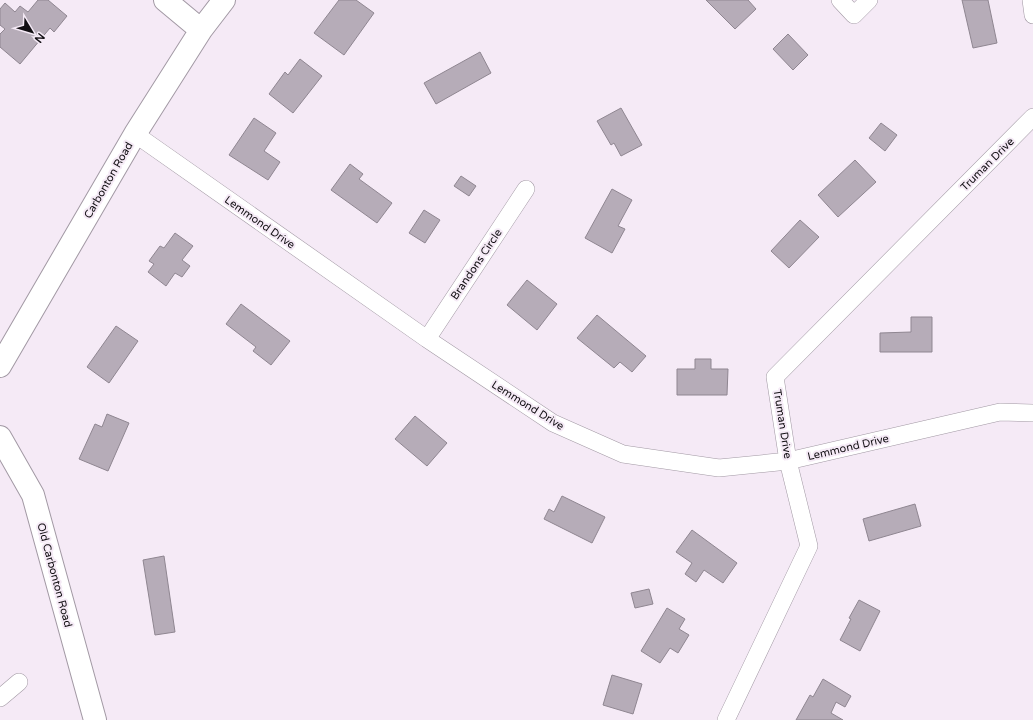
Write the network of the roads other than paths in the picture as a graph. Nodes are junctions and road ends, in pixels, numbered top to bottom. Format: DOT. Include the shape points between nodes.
graph roads {
  1 [pos="165,0"];
  2 [pos="224,0"];
  3 [pos="840,0"];
  4 [pos="869,0"];
  5 [pos="1031,0"];
  6 [pos="1033,15"];
  7 [pos="201,30"];
  8 [pos="1033,117"];
  9 [pos="135,134"];
  10 [pos="526,189"];
  11 [pos="427,339"];
  12 [pos="0,366"];
  13 [pos="1033,413"];
  14 [pos="0,437"];
  15 [pos="788,461"];
  16 [pos="19,682"];
  17 [pos="0,698"];
  18 [pos="95,720"];
  19 [pos="726,720"];
  1 -- 7 [label="street"];
  2 -- 7 [label="street, Carbonton Road"];
  3 -- 4 [label="street" via="854,15"];
  5 -- 6 [label="street"];
  7 -- 9 [label="street, Carbonton Road"];
  8 -- 15 [label="street, Truman Drive" via="775,376"];
  9 -- 11 [label="street, Lemmond Drive"];
  9 -- 12 [label="street, Carbonton Road"];
  10 -- 11 [label="street, Brandons Circle"];
  11 -- 15 [label="street, Lemmond Drive" via="553,423 623,454 719,468"];
  13 -- 15 [label="street, Lemmond Drive" via="1000,412"];
  14 -- 18 [label="street, Old Carbonton Road" via="33,496"];
  15 -- 19 [label="street, Truman Drive" via="809,546"];
  16 -- 17 [label="street"];
}
